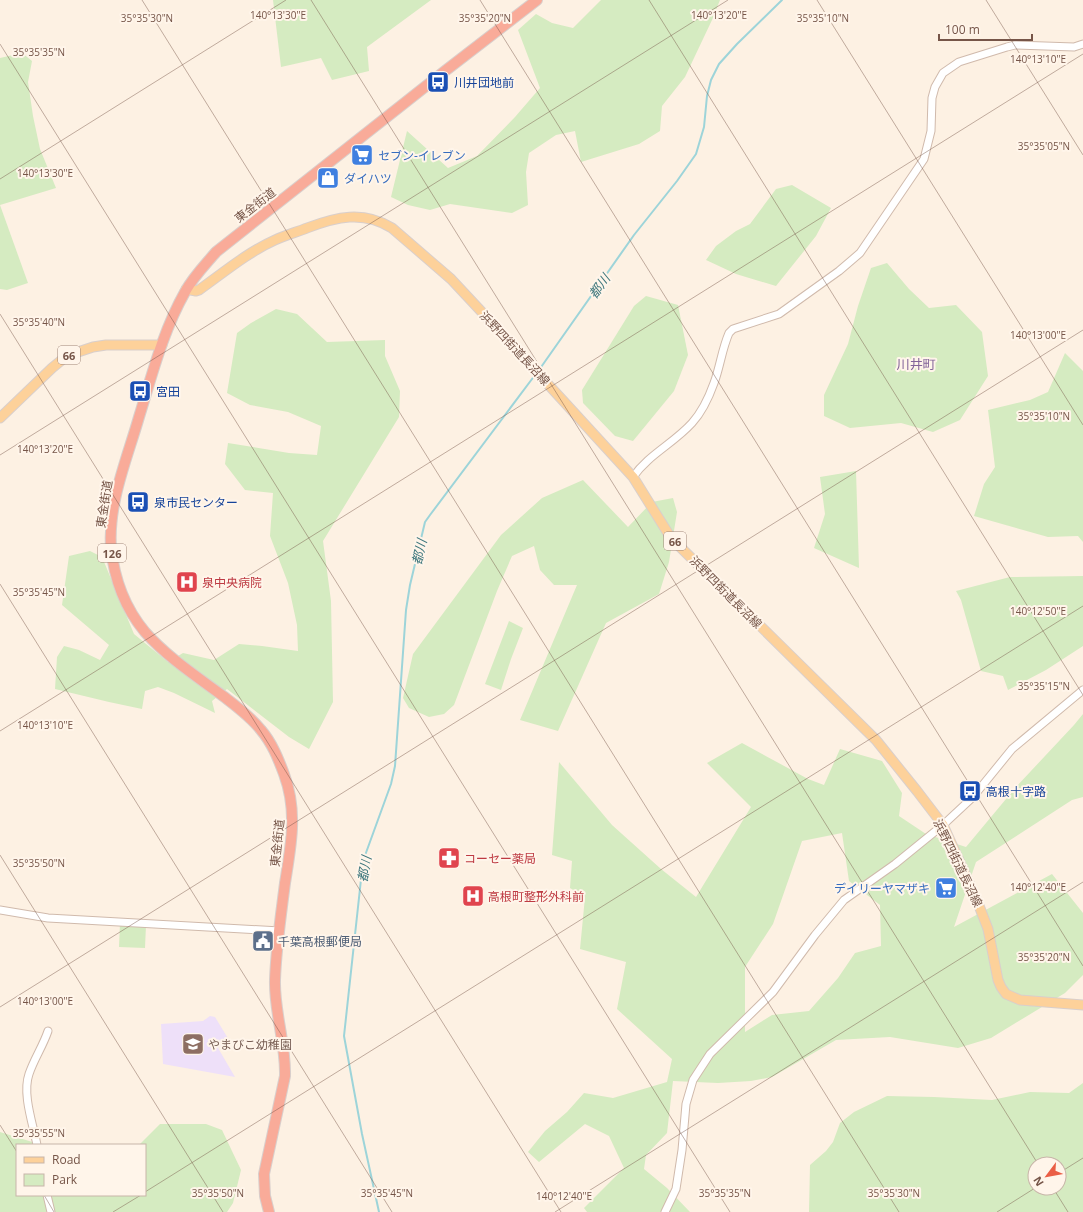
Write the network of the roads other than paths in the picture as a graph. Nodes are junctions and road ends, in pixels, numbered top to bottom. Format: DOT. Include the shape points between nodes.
graph roads {
  1 [pos="537,0"];
  2 [pos="1083,44"];
  3 [pos="186,289"];
  4 [pos="162,345"];
  5 [pos="0,418"];
  6 [pos="633,477"];
  7 [pos="1083,690"];
  8 [pos="943,825"];
  9 [pos="0,910"];
  10 [pos="280,931"];
  11 [pos="1083,1005"];
  12 [pos="48,1031"];
  13 [pos="37,1144"];
  14 [pos="47,1196"];
  15 [pos="51,1212"];
  16 [pos="269,1212"];
  17 [pos="665,1212"];
  1 -- 3 [label="highway, 東金街道 / 126" via="216,252"];
  2 -- 6 [label="street" via="1074,47 1007,47 959,62 943,73 932,98 932,131 924,158 860,253 840,271 779,314 729,333 714,383 698,414 677,438 639,468"];
  3 -- 4 [label="highway, 東金街道 / 126"];
  3 -- 6 [label="main road, 浜野四街道長沼線 / 66" via="199,290 259,248 331,219 350,216 386,224 451,279"];
  4 -- 5 [label="main road, 66" via="106,345 74,353 52,368"];
  4 -- 10 [label="highway, 東金街道 / 126" via="116,492 112,536 117,580 144,631 165,653 244,712 271,744 285,777 293,818"];
  6 -- 8 [label="main road, 浜野四街道長沼線 / 66" via="671,538 876,740"];
  7 -- 8 [label="street" via="1012,749 973,797"];
  8 -- 11 [label="main road, 浜野四街道長沼線 / 66" via="981,910 988,929 998,980 1006,994 1020,1000"];
  8 -- 17 [label="street" via="895,864 844,900 815,934 773,992 710,1054 693,1080 686,1104 676,1189"];
  9 -- 10 [label="street" via="48,918"];
  10 -- 16 [label="highway, 東金街道 / 126" via="275,978 285,1076 264,1174"];
  12 -- 13 [label="street" via="29,1074 27,1085"];
  14 -- 15 [label="street"];
}
